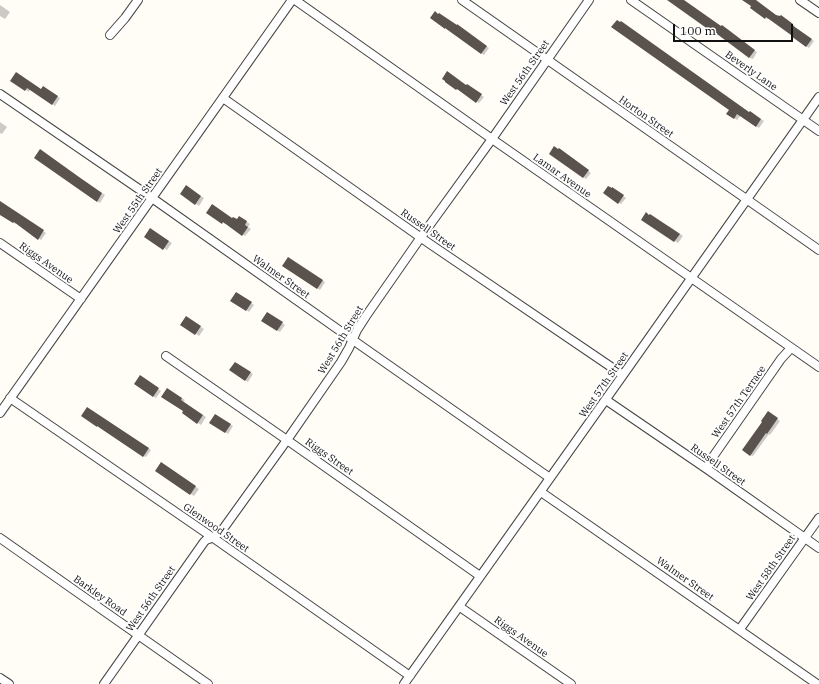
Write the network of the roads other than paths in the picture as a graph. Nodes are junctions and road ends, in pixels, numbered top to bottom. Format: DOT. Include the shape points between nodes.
graph roads {
  1 [pos="138,0"];
  2 [pos="293,0"];
  3 [pos="462,0"];
  4 [pos="589,0"];
  5 [pos="632,0"];
  6 [pos="800,0"];
  7 [pos="819,13"];
  8 [pos="110,35"];
  9 [pos="547,59"];
  10 [pos="0,94"];
  11 [pos="819,97"];
  12 [pos="222,98"];
  13 [pos="803,120"];
  14 [pos="819,131"];
  15 [pos="492,139"];
  16 [pos="152,198"];
  17 [pos="747,199"];
  18 [pos="421,238"];
  19 [pos="0,243"];
  20 [pos="819,250"];
  21 [pos="691,278"];
  22 [pos="81,299"];
  23 [pos="353,340"];
  24 [pos="791,348"];
  25 [pos="166,356"];
  26 [pos="819,368"];
  27 [pos="623,376"];
  28 [pos="10,398"];
  29 [pos="606,400"];
  30 [pos="0,413"];
  31 [pos="287,440"];
  32 [pos="707,469"];
  33 [pos="550,478"];
  34 [pos="541,492"];
  35 [pos="819,518"];
  36 [pos="212,537"];
  37 [pos="0,538"];
  38 [pos="805,538"];
  39 [pos="819,548"];
  40 [pos="480,576"];
  41 [pos="460,607"];
  42 [pos="740,630"];
  43 [pos="138,635"];
  44 [pos="410,676"];
  45 [pos="0,678"];
  46 [pos="9,684"];
  47 [pos="104,684"];
  48 [pos="208,684"];
  49 [pos="404,684"];
  50 [pos="571,684"];
  51 [pos="817,684"];
  1 -- 8 [label="street"];
  2 -- 12 [label="street, West 55th Street"];
  2 -- 15 [label="street, Lamar Avenue"];
  3 -- 9 [label="street, Horton Street"];
  4 -- 9 [label="street, West 56th Street"];
  5 -- 13 [label="street, Beverly Lane"];
  6 -- 7 [label="street"];
  9 -- 15 [label="street, West 56th Street"];
  9 -- 17 [label="street, Horton Street"];
  10 -- 16 [label="street, Walmer Street"];
  11 -- 13 [label="street, West 57th Street"];
  12 -- 16 [label="street, West 55th Street"];
  12 -- 18 [label="street, Russell Street"];
  13 -- 14 [label="street, Beverly Lane"];
  13 -- 17 [label="street, West 57th Street"];
  15 -- 18 [label="street, West 56th Street"];
  15 -- 21 [label="street, Lamar Avenue"];
  16 -- 22 [label="street, West 55th Street"];
  16 -- 23 [label="street, Walmer Street"];
  17 -- 20 [label="street, Horton Street"];
  17 -- 21 [label="street, West 57th Street"];
  18 -- 23 [label="street, West 56th Street" via="359,327"];
  18 -- 27 [label="street, Russell Street"];
  19 -- 22 [label="street, Riggs Avenue"];
  21 -- 24 [label="street, Lamar Avenue"];
  21 -- 27 [label="street, West 57th Street"];
  22 -- 28 [label="street, West 55th Street"];
  23 -- 31 [label="street, West 56th Street" via="339,366"];
  23 -- 33 [label="street, Walmer Street"];
  24 -- 26 [label="street, Lamar Avenue"];
  24 -- 32 [label="street, West 57th Terrace" via="710,461"];
  25 -- 31 [label="street, Riggs Street"];
  27 -- 29 [label="street, West 57th Street"];
  28 -- 30 [label="street, West 55th Street"];
  28 -- 36 [label="street, Glenwood Street"];
  29 -- 32 [label="street, Russell Street"];
  29 -- 33 [label="street, West 57th Street"];
  31 -- 36 [label="street, West 56th Street" via="223,529"];
  31 -- 40 [label="street, Riggs Street"];
  32 -- 38 [label="street, Russell Street"];
  33 -- 34 [label="street, West 57th Street"];
  34 -- 40 [label="street, West 57th Street"];
  34 -- 42 [label="street, Walmer Street"];
  35 -- 38 [label="street, West 58th Street"];
  36 -- 43 [label="street, West 56th Street" via="204,542"];
  36 -- 44 [label="street, Glenwood Street"];
  37 -- 43 [label="street, Barkley Road"];
  38 -- 39 [label="street, Russell Street"];
  38 -- 42 [label="street, West 58th Street"];
  40 -- 41 [label="street, West 57th Street"];
  41 -- 44 [label="street, West 57th Street"];
  41 -- 50 [label="street, Riggs Avenue"];
  42 -- 51 [label="street, Walmer Street"];
  43 -- 47 [label="street, West 56th Street"];
  43 -- 48 [label="street, Barkley Road"];
  44 -- 49 [label="street, West 57th Street"];
  45 -- 46 [label="street"];
}
